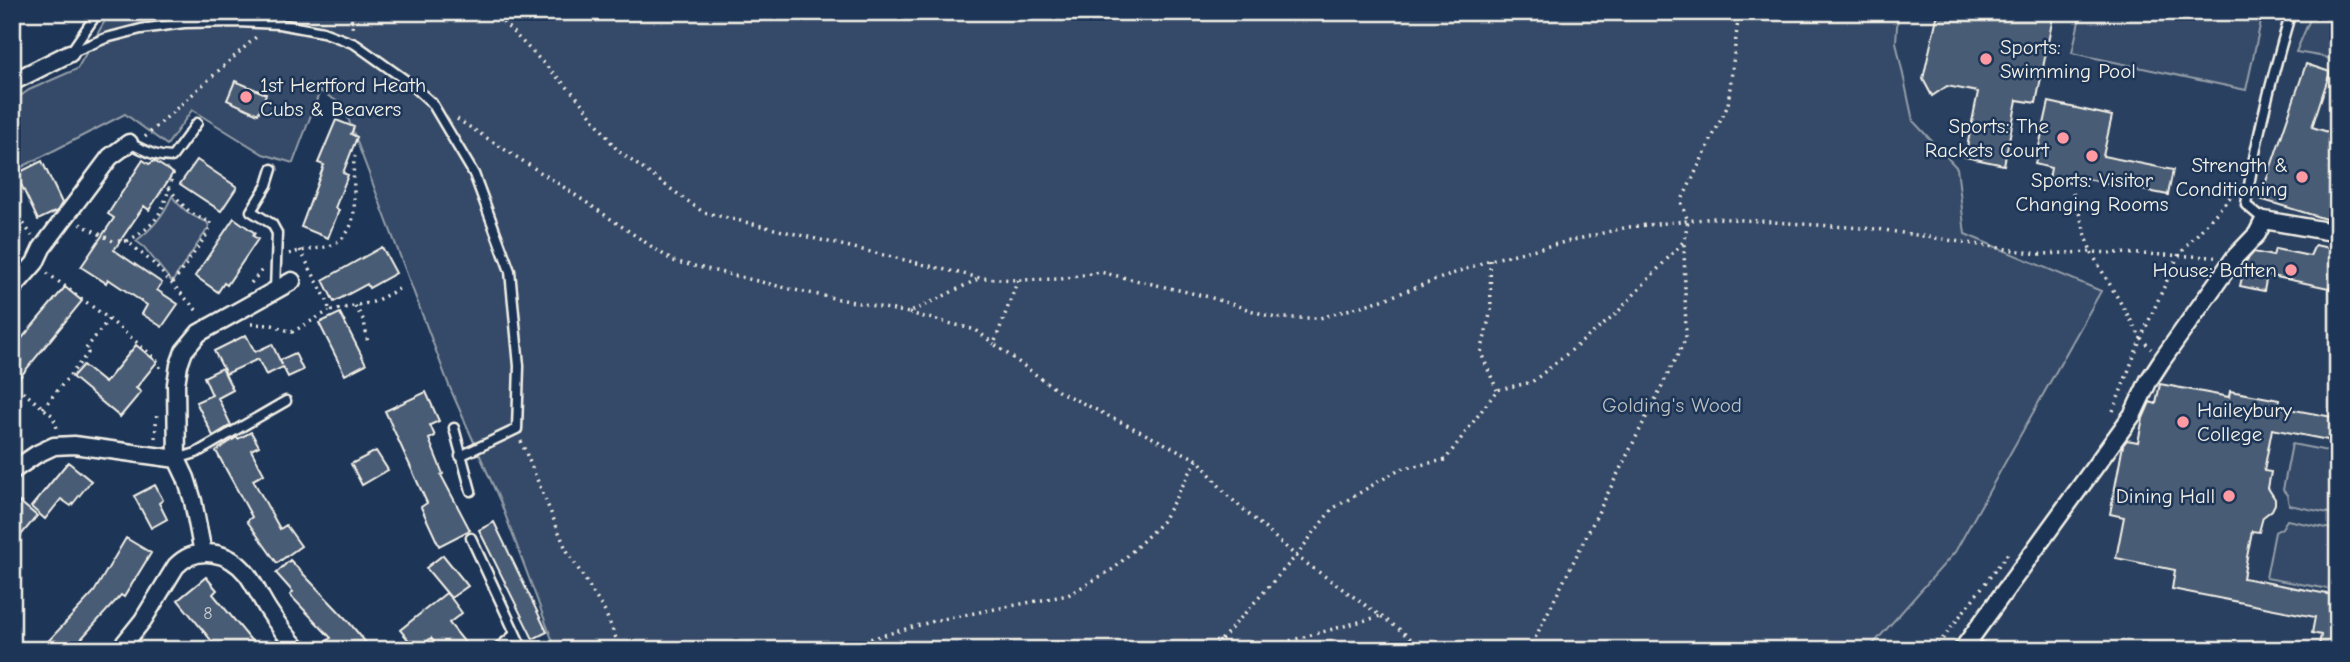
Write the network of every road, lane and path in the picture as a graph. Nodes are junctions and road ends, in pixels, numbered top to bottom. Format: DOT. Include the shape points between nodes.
graph roads {
  1 [pos="98,12"];
  2 [pos="493,12"];
  3 [pos="1739,12"];
  4 [pos="2291,12"];
  5 [pos="271,24"];
  6 [pos="70,53"];
  7 [pos="12,82"];
  8 [pos="432,103"];
  9 [pos="197,123"];
  10 [pos="133,145"];
  11 [pos="180,149"];
  12 [pos="272,169"];
  13 [pos="2250,174"];
  14 [pos="169,188"];
  15 [pos="2073,193"];
  16 [pos="12,206"];
  17 [pos="65,217"];
  18 [pos="2264,220"];
  19 [pos="1688,221"];
  20 [pos="2338,230"];
  21 [pos="127,241"];
  22 [pos="1684,241"];
  23 [pos="42,248"];
  24 [pos="300,250"];
  25 [pos="2091,252"];
  26 [pos="2178,256"];
  27 [pos="2235,257"];
  28 [pos="1490,261"];
  29 [pos="46,272"];
  30 [pos="980,278"];
  31 [pos="1018,280"];
  32 [pos="292,281"];
  33 [pos="172,284"];
  34 [pos="403,287"];
  35 [pos="12,289"];
  36 [pos="275,291"];
  37 [pos="355,306"];
  38 [pos="239,309"];
  39 [pos="329,311"];
  40 [pos="909,313"];
  41 [pos="109,319"];
  42 [pos="210,325"];
  43 [pos="2141,338"];
  44 [pos="368,344"];
  45 [pos="994,344"];
  46 [pos="2162,360"];
  47 [pos="160,371"];
  48 [pos="12,383"];
  49 [pos="1497,390"];
  50 [pos="286,401"];
  51 [pos="43,408"];
  52 [pos="157,408"];
  53 [pos="2109,419"];
  54 [pos="454,428"];
  55 [pos="517,429"];
  56 [pos="62,446"];
  57 [pos="460,456"];
  58 [pos="153,457"];
  59 [pos="177,459"];
  60 [pos="1198,460"];
  61 [pos="12,471"];
  62 [pos="471,491"];
  63 [pos="471,538"];
  64 [pos="203,553"];
  65 [pos="1296,556"];
  66 [pos="1381,616"];
  67 [pos="515,634"];
  68 [pos="1964,647"];
  69 [pos="620,649"];
  70 [pos="119,650"];
  71 [pos="299,650"];
  72 [pos="496,650"];
  73 [pos="523,650"];
  74 [pos="590,650"];
  75 [pos="830,650"];
  76 [pos="1212,650"];
  77 [pos="1256,650"];
  78 [pos="1424,650"];
  79 [pos="1529,650"];
  80 [pos="1987,650"];
  1 -- 6 [label="lane"];
  2 -- 30 [label="path" via="576,96 618,151 703,212"];
  3 -- 19 [label="path" via="1728,105 1681,202"];
  4 -- 13 [label="lane"];
  5 -- 6 [label="lane" via="184,23 141,29"];
  5 -- 8 [label="lane" via="323,32 355,44"];
  5 -- 10 [label="path"];
  6 -- 7 [label="street"];
  8 -- 40 [label="path" via="673,261"];
  8 -- 55 [label="lane" via="474,174 510,271 519,366"];
  9 -- 11 [label="lane"];
  10 -- 11 [label="lane" via="161,157 172,157"];
  10 -- 17 [label="street" via="110,157"];
  11 -- 14 [label="path"];
  12 -- 36 [label="lane" via="251,211 272,224 277,233"];
  13 -- 18 [label="lane" via="2246,205"];
  13 -- 26 [label="path"];
  14 -- 21 [label="path" via="159,217"];
  14 -- 33 [label="path" via="185,209 211,221 208,233"];
  15 -- 25 [label="path"];
  16 -- 23 [label="path"];
  17 -- 21 [label="path" via="113,242"];
  17 -- 23 [label="street"];
  18 -- 20 [label="street"];
  18 -- 27 [label="street" via="2258,234"];
  19 -- 22 [label="path"];
  19 -- 25 [label="path" via="1714,218 1877,229 2039,254"];
  19 -- 28 [label="path" via="1628,227"];
  21 -- 33 [label="path"];
  22 -- 49 [label="path" via="1614,316 1532,382"];
  22 -- 79 [label="path" via="1686,338"];
  23 -- 35 [label="street"];
  24 -- 39 [label="path"];
  25 -- 26 [label="path"];
  25 -- 43 [label="path"];
  26 -- 27 [label="path"];
  26 -- 43 [label="path"];
  27 -- 46 [label="street"];
  28 -- 31 [label="path" via="1320,318 1275,318 1209,297 1100,272"];
  28 -- 49 [label="path" via="1490,310 1481,353"];
  29 -- 41 [label="path"];
  30 -- 31 [label="path"];
  30 -- 40 [label="path"];
  31 -- 45 [label="path"];
  32 -- 36 [label="street"];
  33 -- 42 [label="path"];
  34 -- 37 [label="path"];
  36 -- 38 [label="street"];
  37 -- 39 [label="path"];
  37 -- 44 [label="path" via="364,321"];
  38 -- 39 [label="path" via="247,324 292,332"];
  38 -- 42 [label="street"];
  40 -- 45 [label="path" via="976,330"];
  41 -- 47 [label="path" via="154,357"];
  41 -- 51 [label="path"];
  42 -- 59 [label="street" via="191,341 179,365"];
  43 -- 46 [label="path"];
  43 -- 53 [label="path"];
  45 -- 60 [label="path" via="1058,391"];
  46 -- 68 [label="street" via="2133,414"];
  48 -- 51 [label="path"];
  49 -- 65 [label="path" via="1445,460 1400,469 1332,509"];
  50 -- 59 [label="lane" via="196,453"];
  51 -- 56 [label="path" via="54,416"];
  52 -- 58 [label="path"];
  54 -- 57 [label="lane"];
  55 -- 57 [label="lane"];
  55 -- 69 [label="path" via="566,549 605,612"];
  56 -- 58 [label="street"];
  56 -- 61 [label="street" via="37,454"];
  57 -- 62 [label="lane"];
  58 -- 59 [label="street"];
  59 -- 64 [label="street" via="193,501"];
  60 -- 65 [label="path" via="1227,495"];
  60 -- 75 [label="path" via="1162,522 1115,568 1068,596 938,620"];
  63 -- 67 [label="lane"];
  64 -- 70 [label="street" via="176,566"];
  64 -- 71 [label="street" via="225,557 247,574"];
  65 -- 66 [label="path"];
  65 -- 76 [label="path"];
  66 -- 77 [label="path"];
  66 -- 78 [label="path"];
  67 -- 72 [label="lane"];
  67 -- 73 [label="lane"];
  68 -- 80 [label="lane"];
  69 -- 74 [label="path"];
}
